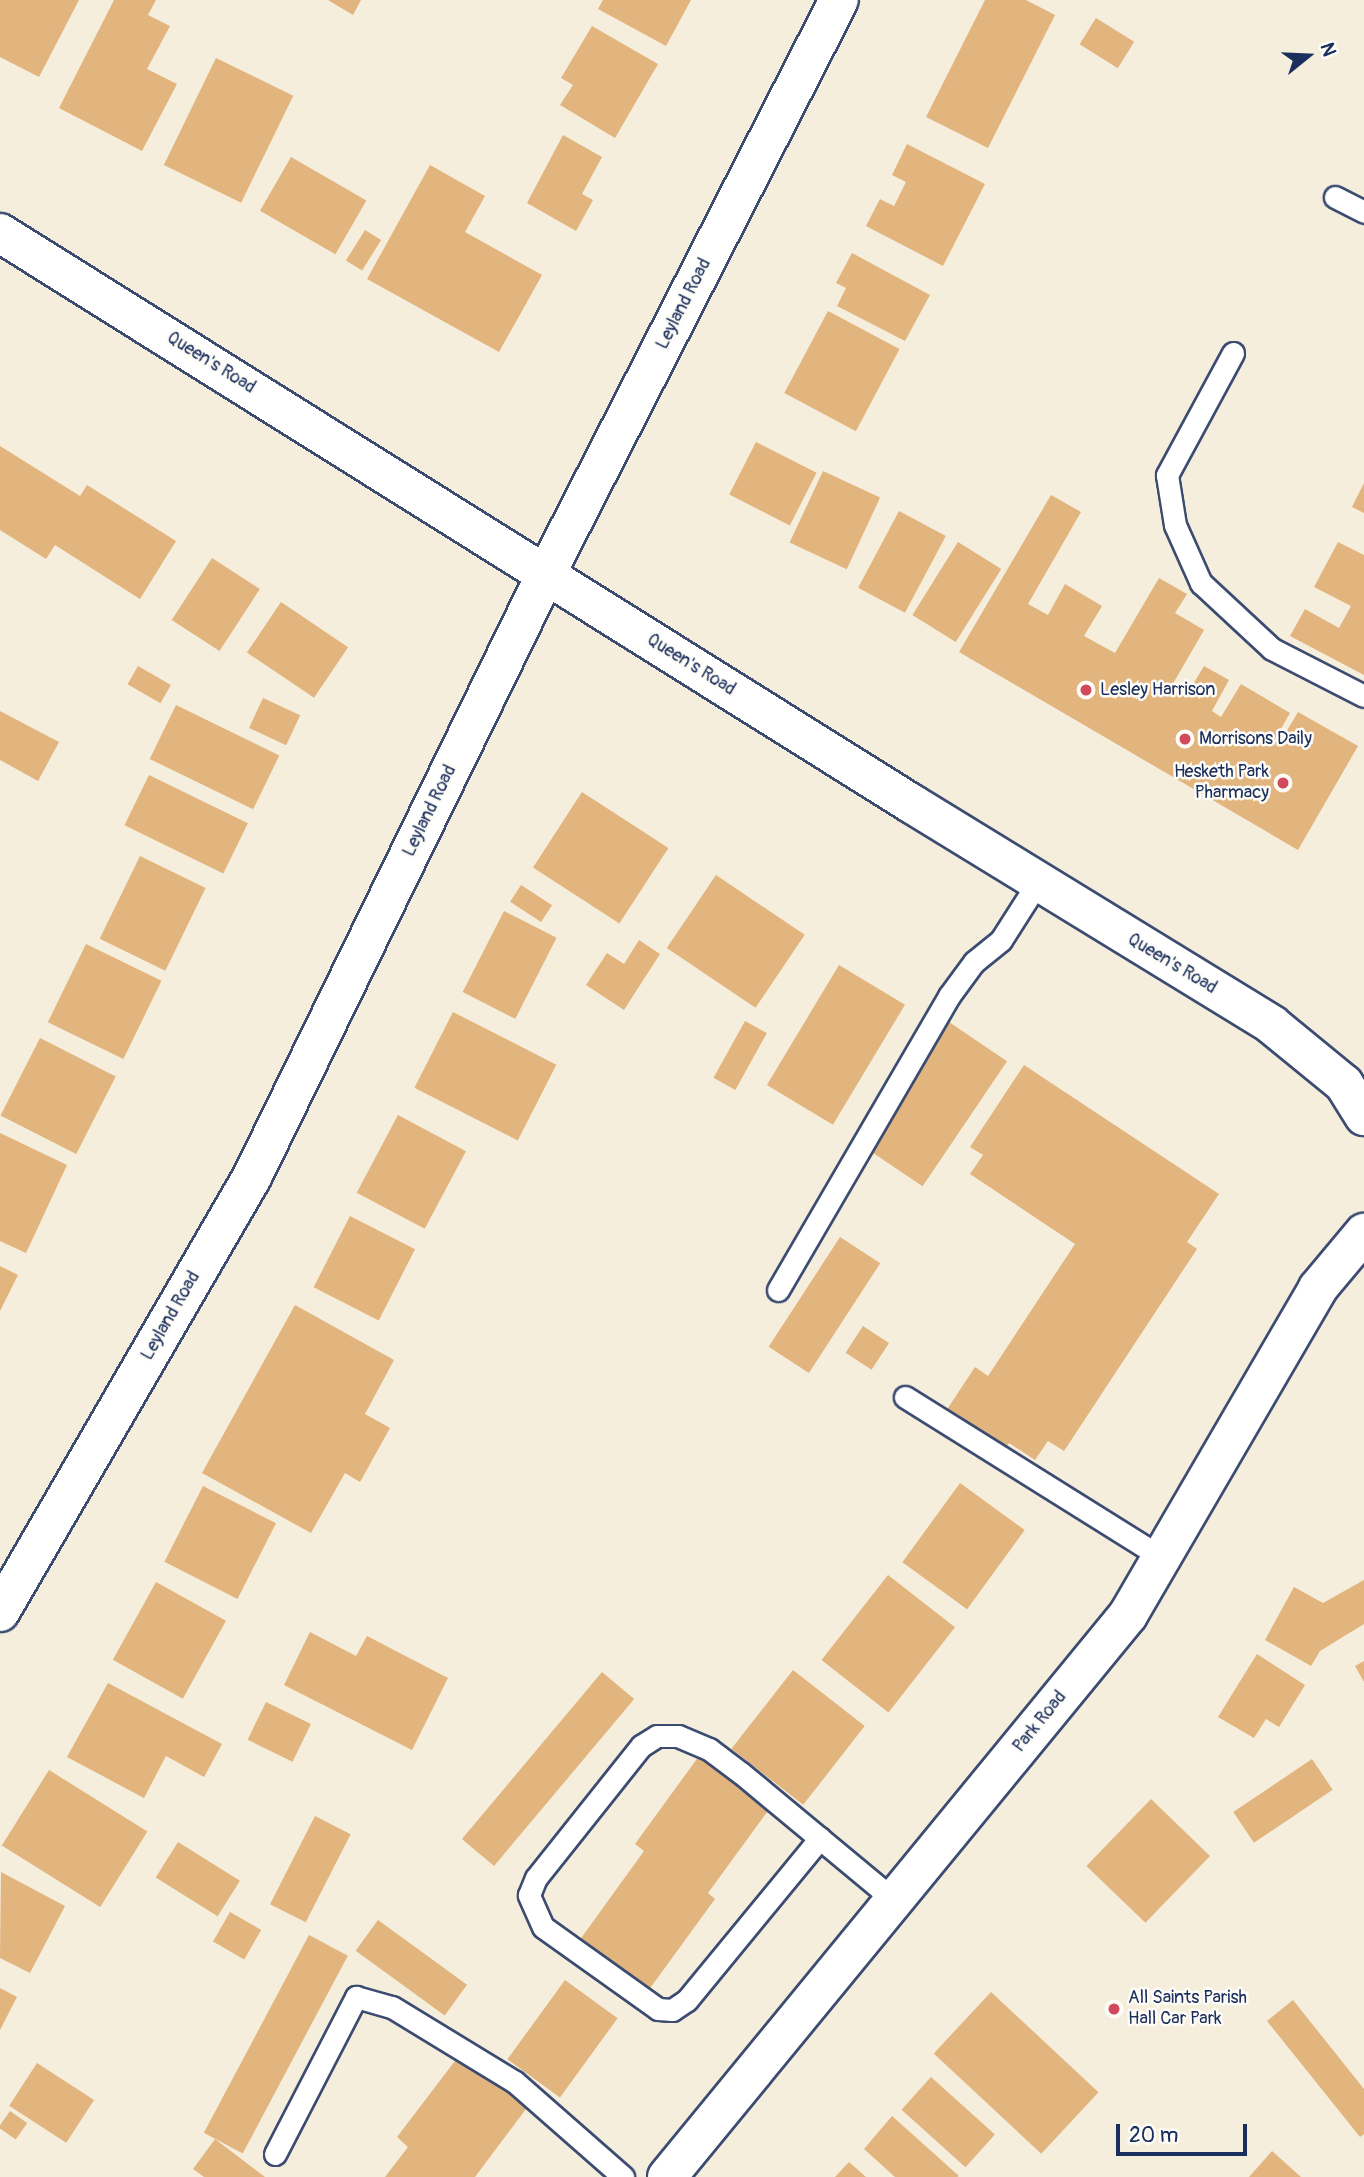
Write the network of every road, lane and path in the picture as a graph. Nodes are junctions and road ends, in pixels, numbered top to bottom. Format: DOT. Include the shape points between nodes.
graph roads {
  1 [pos="839,0"];
  2 [pos="1335,197"];
  3 [pos="1364,212"];
  4 [pos="0,233"];
  5 [pos="1233,353"];
  6 [pos="546,574"];
  7 [pos="1364,696"];
  8 [pos="1038,882"];
  9 [pos="1364,1116"];
  10 [pos="1364,1233"];
  11 [pos="778,1290"];
  12 [pos="905,1397"];
  13 [pos="1161,1557"];
  14 [pos="3,1600"];
  15 [pos="820,1838"];
  16 [pos="894,1900"];
  17 [pos="275,2154"];
  18 [pos="623,2177"];
  19 [pos="667,2177"];
  1 -- 6 [label="street, Leyland Road"];
  2 -- 3 [label="lane"];
  4 -- 6 [label="street, Queen's Road"];
  5 -- 7 [label="lane" via="1167,475 1175,526 1201,583 1272,649"];
  6 -- 8 [label="street, Queen's Road"];
  6 -- 14 [label="street, Leyland Road" via="251,1177"];
  8 -- 9 [label="street, Queen's Road" via="1272,1025 1344,1084"];
  8 -- 11 [label="lane" via="1001,940 974,962 949,996"];
  10 -- 13 [label="street, Park Road" via="1318,1288"];
  12 -- 13 [label="lane"];
  13 -- 16 [label="street, Park Road" via="1128,1615"];
  15 -- 15 [label="lane" via="709,1749 678,1736 657,1736 641,1746 536,1878 529,1895 543,1927 658,2009 672,2010 687,2000"];
  15 -- 16 [label="lane"];
  16 -- 19 [label="street, Park Road"];
  17 -- 18 [label="lane" via="356,1997 392,2007 515,2082"];
}
